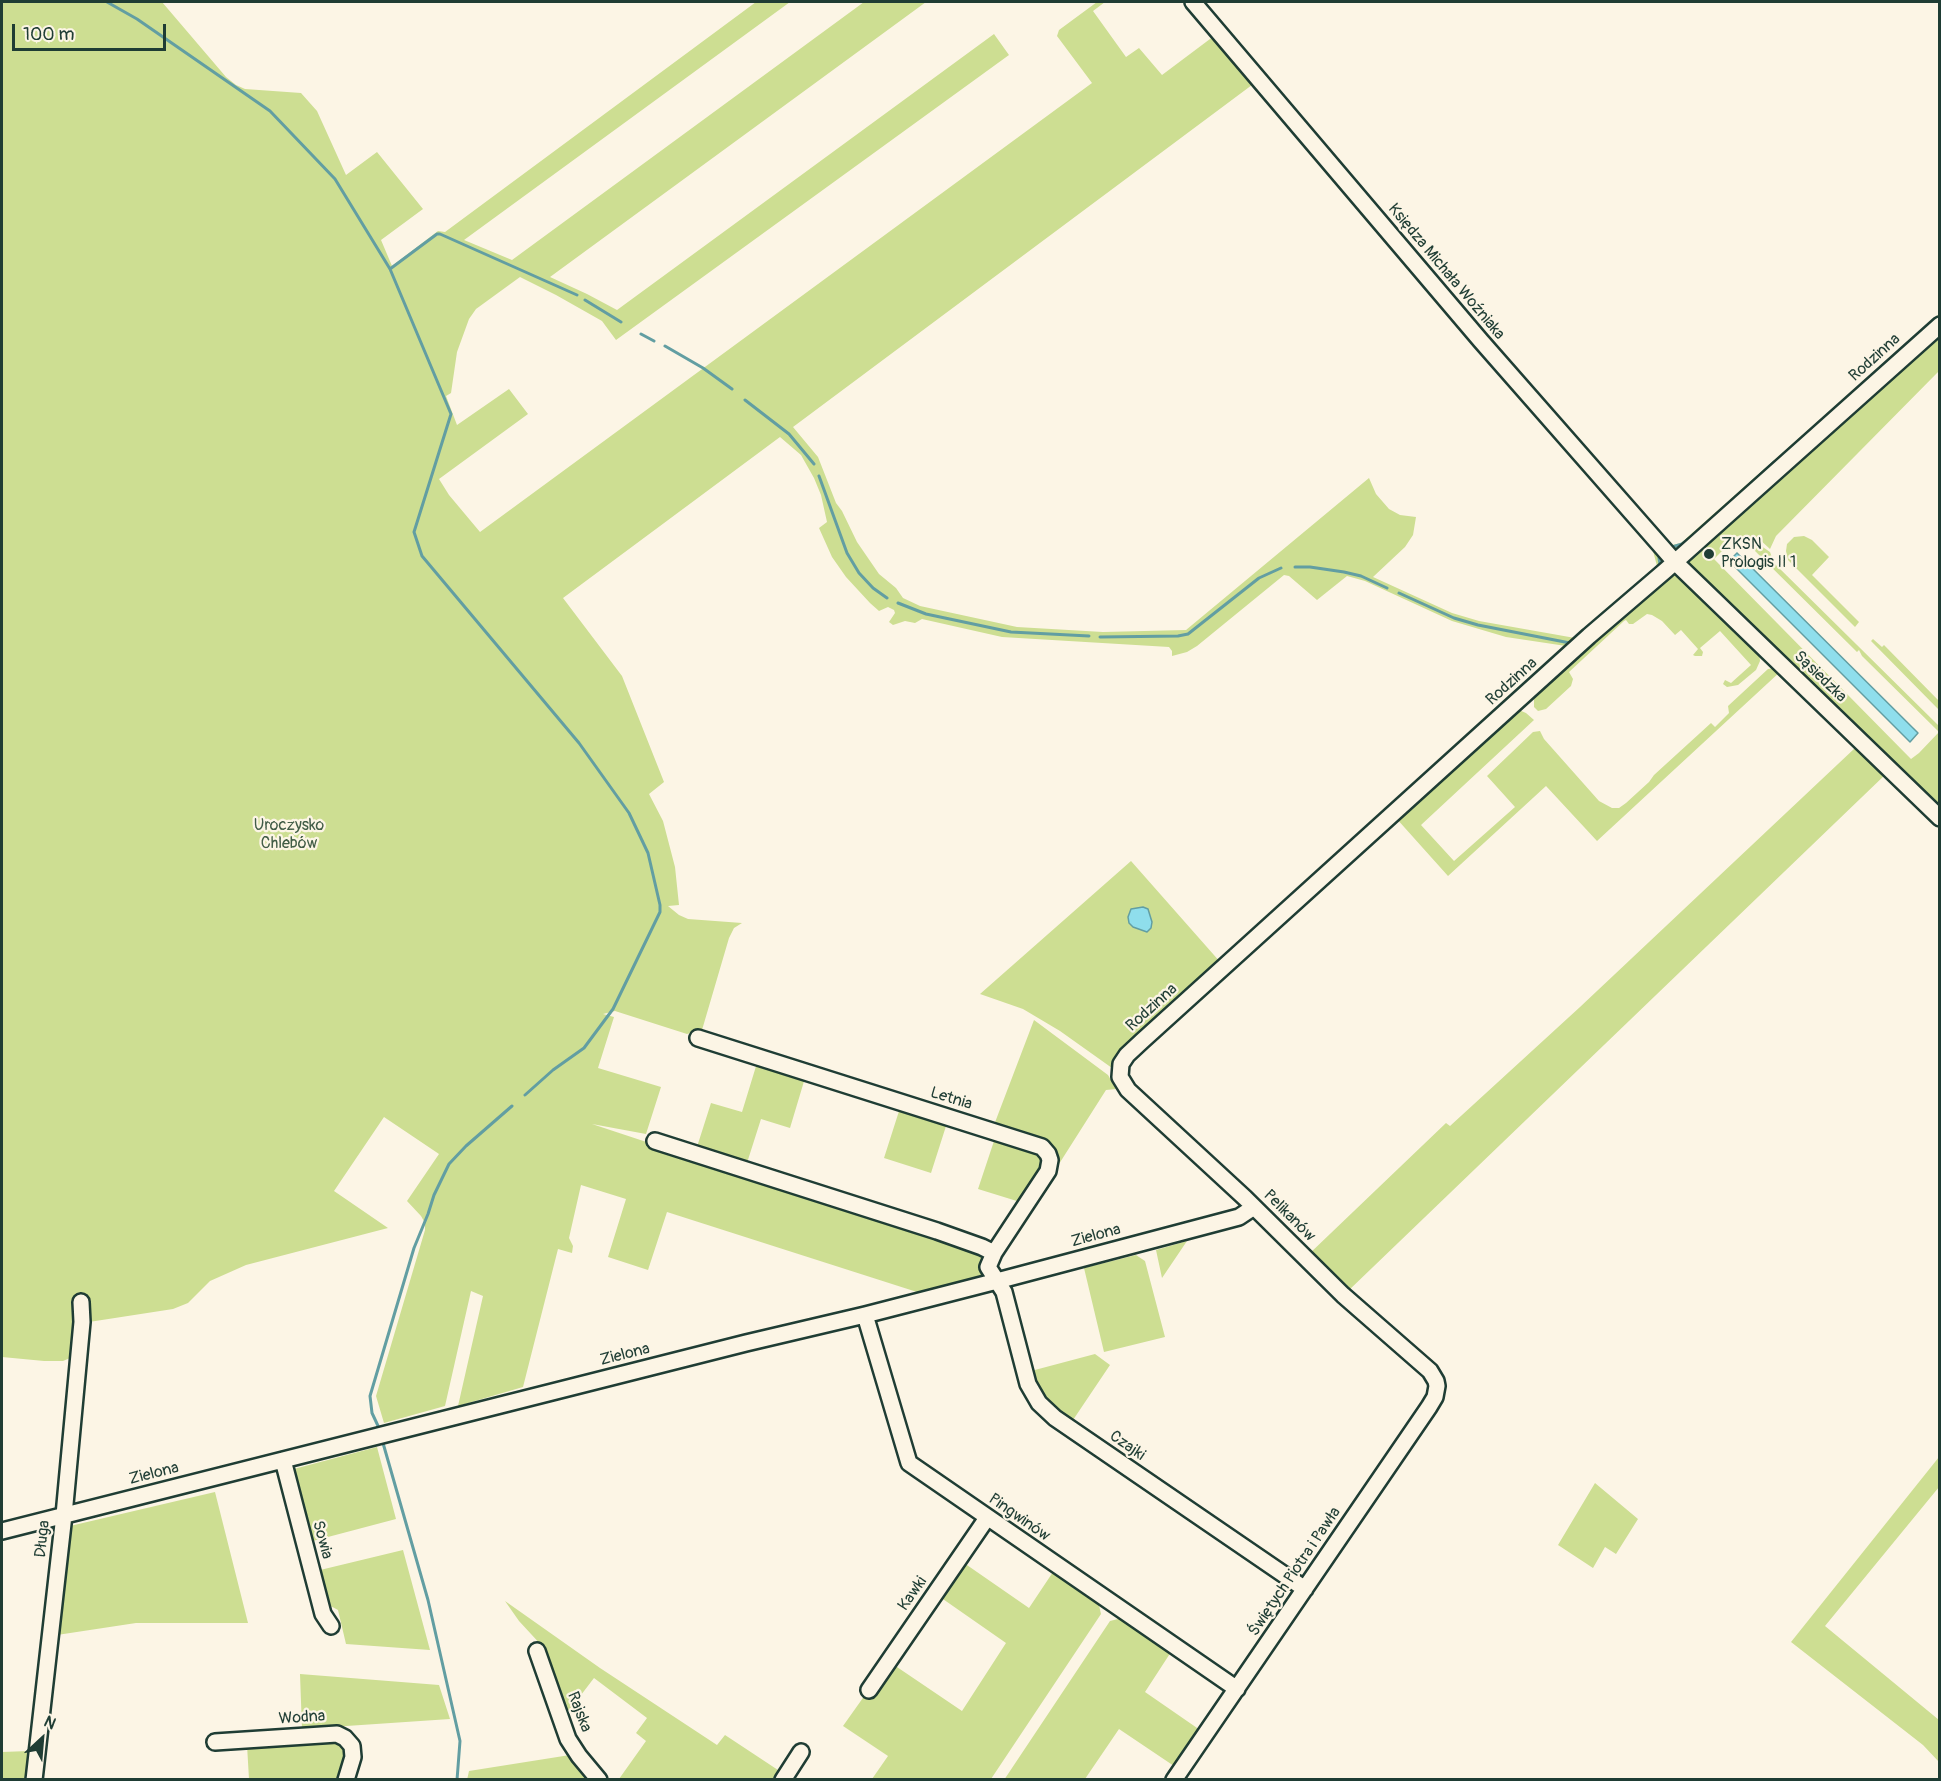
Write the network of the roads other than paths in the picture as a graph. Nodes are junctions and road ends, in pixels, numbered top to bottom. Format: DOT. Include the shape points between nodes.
graph roads {
  1 [pos="1200,4"];
  2 [pos="1940,325"];
  3 [pos="1675,562"];
  4 [pos="1940,818"];
  5 [pos="698,1038"];
  6 [pos="1119,1074"];
  7 [pos="655,1142"];
  8 [pos="1254,1207"];
  9 [pos="994,1253"];
  10 [pos="997,1281"];
  11 [pos="81,1302"];
  12 [pos="866,1315"];
  13 [pos="1436,1381"];
  14 [pos="283,1460"];
  15 [pos="64,1515"];
  16 [pos="987,1518"];
  17 [pos="2,1531"];
  18 [pos="1305,1589"];
  19 [pos="331,1626"];
  20 [pos="537,1651"];
  21 [pos="1237,1689"];
  22 [pos="869,1690"];
  23 [pos="215,1742"];
  24 [pos="801,1752"];
  25 [pos="34,1779"];
  26 [pos="346,1779"];
  27 [pos="599,1779"];
  28 [pos="783,1779"];
  29 [pos="1174,1779"];
  1 -- 3 [label="street, Księdza Michała Woźniaka" via="1481,342"];
  2 -- 3 [label="street, Rodzinna"];
  3 -- 4 [label="street, Sąsiedzka"];
  3 -- 6 [label="street, Rodzinna" via="1142,1041 1120,1064"];
  5 -- 9 [label="street, Letnia" via="1042,1147 1050,1160 1048,1171"];
  6 -- 8 [label="street, Pelikanów" via="1128,1090"];
  7 -- 9 [label="street"];
  8 -- 10 [label="street, Zielona" via="1239,1217"];
  8 -- 13 [label="street, Pelikanów" via="1343,1295 1430,1371"];
  9 -- 10 [label="street" via="988,1267"];
  10 -- 12 [label="street, Zielona"];
  10 -- 18 [label="street, Czajki" via="1004,1292 1028,1384 1039,1403 1055,1418"];
  11 -- 15 [label="street, Długa"];
  12 -- 14 [label="street, Zielona"];
  12 -- 16 [label="street, Pingwinów" via="909,1463"];
  13 -- 18 [label="street, Świętych Piotra i Pawła" via="1429,1407"];
  14 -- 15 [label="street, Zielona"];
  14 -- 19 [label="street, Sowia" via="323,1614"];
  15 -- 17 [label="street, Zielona"];
  15 -- 25 [label="street, Długa"];
  16 -- 21 [label="street, Pingwinów"];
  16 -- 22 [label="street, Kawki"];
  18 -- 21 [label="street, Świętych Piotra i Pawła"];
  20 -- 27 [label="street, Rajska" via="568,1739"];
  21 -- 29 [label="street, Świętych Piotra i Pawła"];
  23 -- 26 [label="street, Wodna" via="337,1734 351,1746 353,1757"];
  24 -- 28 [label="street"];
}
